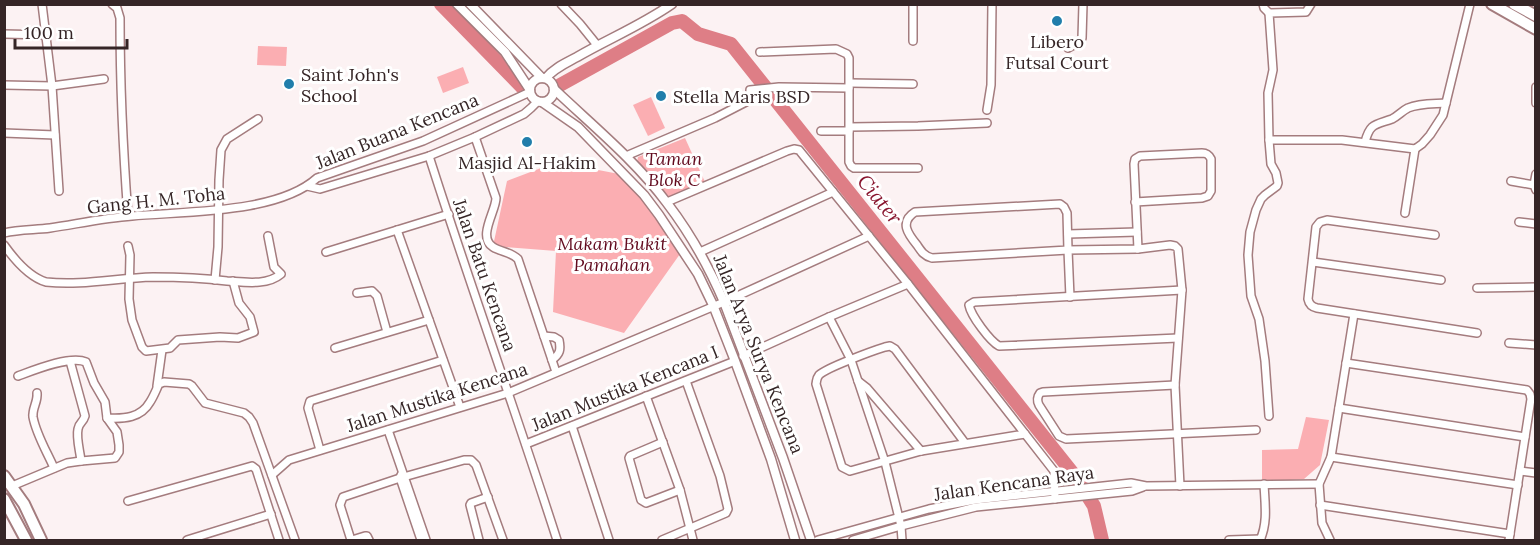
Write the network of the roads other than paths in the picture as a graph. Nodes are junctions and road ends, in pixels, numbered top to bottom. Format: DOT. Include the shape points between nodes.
graph roads {
  1 [pos="42,4"];
  2 [pos="112,4"];
  3 [pos="457,4"];
  4 [pos="470,4"];
  5 [pos="561,4"];
  6 [pos="672,4"];
  7 [pos="913,4"];
  8 [pos="992,4"];
  9 [pos="1083,4"];
  10 [pos="1263,4"];
  11 [pos="1311,4"];
  12 [pos="1470,4"];
  13 [pos="1514,4"];
  14 [pos="1493,5"];
  15 [pos="1269,13"];
  16 [pos="1536,16"];
  17 [pos="1536,29"];
  18 [pos="4,34"];
  19 [pos="47,35"];
  20 [pos="913,41"];
  21 [pos="597,45"];
  22 [pos="1068,48"];
  23 [pos="760,52"];
  24 [pos="544,78"];
  25 [pos="104,79"];
  26 [pos="913,84"];
  27 [pos="4,85"];
  28 [pos="849,85"];
  29 [pos="52,86"];
  30 [pos="1536,87"];
  31 [pos="554,89"];
  32 [pos="530,91"];
  33 [pos="540,101"];
  34 [pos="1536,103"];
  35 [pos="1446,104"];
  36 [pos="987,110"];
  37 [pos="258,119"];
  38 [pos="987,123"];
  39 [pos="850,129"];
  40 [pos="821,131"];
  41 [pos="4,134"];
  42 [pos="55,135"];
  43 [pos="475,137"];
  44 [pos="1269,140"];
  45 [pos="1365,142"];
  46 [pos="1415,148"];
  47 [pos="429,156"];
  48 [pos="626,156"];
  49 [pos="918,168"];
  50 [pos="1536,174"];
  51 [pos="1511,181"];
  52 [pos="307,186"];
  53 [pos="1535,188"];
  54 [pos="59,191"];
  55 [pos="833,192"];
  56 [pos="667,202"];
  57 [pos="1135,202"];
  58 [pos="217,209"];
  59 [pos="1405,213"];
  60 [pos="448,214"];
  61 [pos="128,216"];
  62 [pos="1519,222"];
  63 [pos="1536,224"];
  64 [pos="397,230"];
  65 [pos="1137,232"];
  66 [pos="4,233"];
  67 [pos="1068,234"];
  68 [pos="1435,235"];
  69 [pos="268,236"];
  70 [pos="869,236"];
  71 [pos="4,245"];
  72 [pos="128,246"];
  73 [pos="1138,249"];
  74 [pos="1068,250"];
  75 [pos="326,252"];
  76 [pos="700,252"];
  77 [pos="1313,262"];
  78 [pos="128,280"];
  79 [pos="215,280"];
  80 [pos="1441,280"];
  81 [pos="233,281"];
  82 [pos="908,284"];
  83 [pos="1536,287"];
  84 [pos="1477,288"];
  85 [pos="1182,290"];
  86 [pos="357,293"];
  87 [pos="1070,297"];
  88 [pos="724,302"];
  89 [pos="713,306"];
  90 [pos="1354,314"];
  91 [pos="829,317"];
  92 [pos="429,320"];
  93 [pos="387,332"];
  94 [pos="1478,333"];
  95 [pos="544,336"];
  96 [pos="1178,338"];
  97 [pos="1509,343"];
  98 [pos="1536,345"];
  99 [pos="335,348"];
  100 [pos="162,350"];
  101 [pos="744,356"];
  102 [pos="443,360"];
  103 [pos="552,360"];
  104 [pos="851,360"];
  105 [pos="70,361"];
  106 [pos="735,361"];
  107 [pos="1346,363"];
  108 [pos="556,372"];
  109 [pos="18,376"];
  110 [pos="686,381"];
  111 [pos="858,381"];
  112 [pos="1175,385"];
  113 [pos="158,386"];
  114 [pos="37,393"];
  115 [pos="508,393"];
  116 [pos="646,396"];
  117 [pos="460,407"];
  118 [pos="1339,408"];
  119 [pos="1269,416"];
  120 [pos="107,418"];
  121 [pos="1527,424"];
  122 [pos="572,426"];
  123 [pos="1536,426"];
  124 [pos="388,430"];
  125 [pos="1256,430"];
  126 [pos="1025,434"];
  127 [pos="1176,434"];
  128 [pos="1525,437"];
  129 [pos="663,442"];
  130 [pos="966,443"];
  131 [pos="526,444"];
  132 [pos="320,450"];
  133 [pos="921,451"];
  134 [pos="1330,457"];
  135 [pos="81,461"];
  136 [pos="885,462"];
  137 [pos="54,468"];
  138 [pos="1520,471"];
  139 [pos="1536,473"];
  140 [pos="272,475"];
  141 [pos="4,476"];
  142 [pos="402,476"];
  143 [pos="1264,484"];
  144 [pos="1319,484"];
  145 [pos="1518,485"];
  146 [pos="12,486"];
  147 [pos="1180,486"];
  148 [pos="680,490"];
  149 [pos="1055,495"];
  150 [pos="488,497"];
  151 [pos="4,499"];
  152 [pos="128,501"];
  153 [pos="1320,505"];
  154 [pos="271,514"];
  155 [pos="900,522"];
  156 [pos="33,524"];
  157 [pos="20,528"];
  158 [pos="690,529"];
  159 [pos="1509,537"];
  160 [pos="26,540"];
  161 [pos="41,540"];
  162 [pos="187,540"];
  163 [pos="279,540"];
  164 [pos="295,540"];
  165 [pos="352,540"];
  166 [pos="369,540"];
  167 [pos="421,540"];
  168 [pos="426,540"];
  169 [pos="479,540"];
  170 [pos="502,540"];
  171 [pos="557,540"];
  172 [pos="609,540"];
  173 [pos="662,540"];
  174 [pos="693,540"];
  175 [pos="795,540"];
  176 [pos="811,540"];
  177 [pos="818,540"];
  178 [pos="853,540"];
  179 [pos="902,540"];
  180 [pos="1229,540"];
  181 [pos="1260,540"];
  182 [pos="1330,540"];
  1 -- 19 [label="street"];
  2 -- 61 [label="street" via="120,18"];
  3 -- 32 [label="street" via="505,52"];
  4 -- 24 [label="street"];
  5 -- 21 [label="street"];
  6 -- 21 [label="street"];
  7 -- 20 [label="street"];
  8 -- 36 [label="street"];
  9 -- 22 [label="street" via="1082,38"];
  10 -- 15 [label="street"];
  11 -- 15 [label="street" via="1306,12"];
  12 -- 35 [label="street"];
  13 -- 16 [label="main road"];
  14 -- 17 [label="main road"];
  15 -- 44 [label="street" via="1273,70 1268,93"];
  18 -- 19 [label="street"];
  19 -- 29 [label="street"];
  21 -- 24 [label="street"];
  23 -- 28 [label="street" via="842,51 849,58"];
  24 -- 31 [label="street"];
  24 -- 32 [label="street" via="533,81"];
  25 -- 29 [label="street"];
  26 -- 28 [label="street"];
  27 -- 29 [label="street"];
  28 -- 39 [label="street"];
  28 -- 48 [label="street" via="752,90 746,102"];
  29 -- 42 [label="street"];
  30 -- 34 [label="street"];
  31 -- 33 [label="street" via="551,98"];
  31 -- 48 [label="street, Jalan Arya Surya Kencana"];
  32 -- 33 [label="street"];
  32 -- 52 [label="street, Jalan Buana Kencana" via="423,141 317,177"];
  33 -- 43 [label="street, Jalan Buana Kencana" via="524,114"];
  33 -- 89 [label="street, Jalan Arya Surya Kencana" via="578,127 644,195 698,274"];
  35 -- 45 [label="street" via="1406,109 1371,127"];
  35 -- 46 [label="street" via="1430,135"];
  37 -- 58 [label="street" via="223,144"];
  38 -- 39 [label="street"];
  39 -- 40 [label="street"];
  39 -- 49 [label="street" via="849,162 854,168"];
  41 -- 42 [label="street"];
  42 -- 54 [label="street"];
  43 -- 47 [label="street, Jalan Buana Kencana"];
  43 -- 95 [label="street" via="496,198 487,239 492,246 518,259"];
  44 -- 45 [label="street"];
  44 -- 119 [label="street" via="1278,183 1261,199 1256,210 1248,255"];
  45 -- 46 [label="street"];
  46 -- 59 [label="street"];
  47 -- 52 [label="street, Jalan Buana Kencana" via="320,189"];
  47 -- 60 [label="street, Jalan Batu Kencana"];
  48 -- 56 [label="street, Jalan Arya Surya Kencana"];
  50 -- 53 [label="street"];
  51 -- 53 [label="street"];
  52 -- 58 [label="street, Gang H. M. Toha" via="272,201"];
  55 -- 56 [label="street" via="799,150 794,149"];
  55 -- 70 [label="street"];
  55 -- 76 [label="street"];
  56 -- 76 [label="street, Jalan Arya Surya Kencana"];
  57 -- 57 [label="street" via="1134,164 1138,157 1202,153 1211,159 1208,196"];
  57 -- 65 [label="street"];
  58 -- 61 [label="street, Gang H. M. Toha"];
  58 -- 79 [label="street"];
  60 -- 64 [label="street"];
  60 -- 115 [label="street, Jalan Batu Kencana"];
  61 -- 66 [label="street, Gang H. M. Toha"];
  62 -- 63 [label="street"];
  64 -- 75 [label="street"];
  64 -- 92 [label="street"];
  65 -- 67 [label="street"];
  65 -- 73 [label="street"];
  67 -- 74 [label="street"];
  67 -- 74 [label="street" via="1067,213 1060,204 915,212 909,215 906,225 924,255 932,258"];
  68 -- 77 [label="street" via="1323,220 1316,227"];
  69 -- 81 [label="street" via="274,267 281,273 263,281"];
  70 -- 82 [label="street"];
  70 -- 88 [label="street, Jalan Mustika Kencana"];
  71 -- 78 [label="street" via="25,269 46,282"];
  72 -- 78 [label="street"];
  73 -- 74 [label="street"];
  73 -- 85 [label="street" via="1176,247"];
  74 -- 87 [label="street"];
  76 -- 88 [label="street, Jalan Arya Surya Kencana"];
  77 -- 80 [label="street"];
  77 -- 90 [label="street" via="1308,299 1311,305"];
  78 -- 79 [label="street"];
  78 -- 100 [label="street" via="132,320 142,347 146,351"];
  79 -- 81 [label="street"];
  81 -- 100 [label="street" via="254,332 238,338 177,340"];
  82 -- 91 [label="street"];
  82 -- 126 [label="street"];
  83 -- 84 [label="street"];
  85 -- 87 [label="street"];
  85 -- 96 [label="street"];
  86 -- 93 [label="street" via="372,291 377,296"];
  87 -- 96 [label="street" via="969,305 999,346"];
  88 -- 89 [label="street, Jalan Mustika Kencana"];
  88 -- 101 [label="street, Jalan Arya Surya Kencana"];
  89 -- 106 [label="street, Jalan Arya Surya Kencana"];
  89 -- 108 [label="street, Jalan Mustika Kencana"];
  90 -- 94 [label="street"];
  90 -- 107 [label="street"];
  91 -- 101 [label="street"];
  91 -- 104 [label="street"];
  92 -- 93 [label="street"];
  92 -- 102 [label="street"];
  93 -- 99 [label="street"];
  95 -- 103 [label="street"];
  95 -- 103 [label="street" via="559,340 559,355"];
  96 -- 112 [label="street"];
  97 -- 98 [label="street"];
  100 -- 113 [label="street"];
  101 -- 176 [label="street, Jalan Arya Surya Kencana"];
  102 -- 117 [label="street"];
  102 -- 132 [label="street" via="310,401 308,408"];
  103 -- 108 [label="street"];
  104 -- 111 [label="street"];
  104 -- 130 [label="street" via="885,346 895,349"];
  104 -- 136 [label="street" via="820,374 816,384 842,467 850,471"];
  105 -- 109 [label="street"];
  105 -- 120 [label="street" via="87,362 105,402"];
  105 -- 135 [label="street" via="85,416 77,433"];
  106 -- 110 [label="street, Jalan Mustika Kencana I"];
  106 -- 175 [label="street, Jalan Arya Surya Kencana"];
  107 -- 118 [label="street"];
  107 -- 121 [label="street" via="1525,389 1531,399"];
  108 -- 115 [label="street, Jalan Mustika Kencana"];
  110 -- 116 [label="street, Jalan Mustika Kencana I"];
  110 -- 158 [label="street" via="728,509"];
  111 -- 133 [label="street"];
  111 -- 136 [label="street"];
  112 -- 127 [label="street"];
  112 -- 127 [label="street" via="1043,392 1038,401 1063,438"];
  113 -- 120 [label="street" via="140,413 124,419"];
  113 -- 140 [label="street" via="161,382 189,384 205,403 244,413 253,423"];
  114 -- 137 [label="street" via="33,414"];
  115 -- 117 [label="street, Jalan Mustika Kencana"];
  115 -- 131 [label="street, Jalan Batu Kencana"];
  116 -- 122 [label="street, Jalan Mustika Kencana I"];
  116 -- 129 [label="street"];
  117 -- 124 [label="street, Jalan Mustika Kencana"];
  118 -- 128 [label="street"];
  118 -- 134 [label="street"];
  120 -- 135 [label="street" via="117,432 117,456"];
  121 -- 123 [label="street"];
  121 -- 128 [label="street"];
  122 -- 131 [label="street, Jalan Mustika Kencana I"];
  122 -- 172 [label="street"];
  124 -- 132 [label="street, Jalan Mustika Kencana"];
  124 -- 142 [label="street"];
  125 -- 127 [label="street"];
  126 -- 130 [label="street"];
  126 -- 149 [label="street" via="1054,471"];
  127 -- 147 [label="street"];
  128 -- 138 [label="street"];
  129 -- 148 [label="street"];
  129 -- 148 [label="street" via="629,458 641,500 646,503"];
  130 -- 133 [label="street"];
  131 -- 171 [label="street, Jalan Batu Kencana"];
  132 -- 140 [label="street, Jalan Mustika Kencana" via="289,460"];
  133 -- 136 [label="street"];
  134 -- 144 [label="street"];
  134 -- 145 [label="street"];
  135 -- 137 [label="street"];
  136 -- 155 [label="street"];
  137 -- 146 [label="street"];
  138 -- 139 [label="street"];
  138 -- 145 [label="street"];
  140 -- 164 [label="street"];
  141 -- 146 [label="main road"];
  142 -- 150 [label="street" via="471,460"];
  142 -- 165 [label="street" via="343,497 340,505"];
  142 -- 167 [label="street"];
  142 -- 168 [label="street"];
  143 -- 144 [label="street, Jalan Kencana Raya"];
  143 -- 147 [label="street, Jalan Kencana Raya"];
  143 -- 181 [label="street" via="1266,521"];
  144 -- 153 [label="street"];
  145 -- 159 [label="street"];
  146 -- 156 [label="main road"];
  147 -- 149 [label="street, Jalan Kencana Raya" via="1131,483"];
  148 -- 158 [label="street"];
  149 -- 155 [label="street, Jalan Kencana Raya"];
  150 -- 169 [label="street" via="470,505"];
  150 -- 170 [label="street"];
  151 -- 157 [label="main road"];
  152 -- 154 [label="street" via="252,466"];
  153 -- 159 [label="street"];
  153 -- 182 [label="street" via="1322,523"];
  154 -- 162 [label="street"];
  154 -- 163 [label="street"];
  155 -- 177 [label="street, Jalan Kencana Raya"];
  155 -- 178 [label="street, Jalan Kencana Raya"];
  155 -- 179 [label="street"];
  156 -- 157 [label="main road" via="27,529"];
  156 -- 161 [label="main road"];
  157 -- 160 [label="main road"];
  158 -- 173 [label="street"];
  158 -- 174 [label="street"];
  165 -- 166 [label="street" via="365,536"];
  180 -- 181 [label="street"];
}
